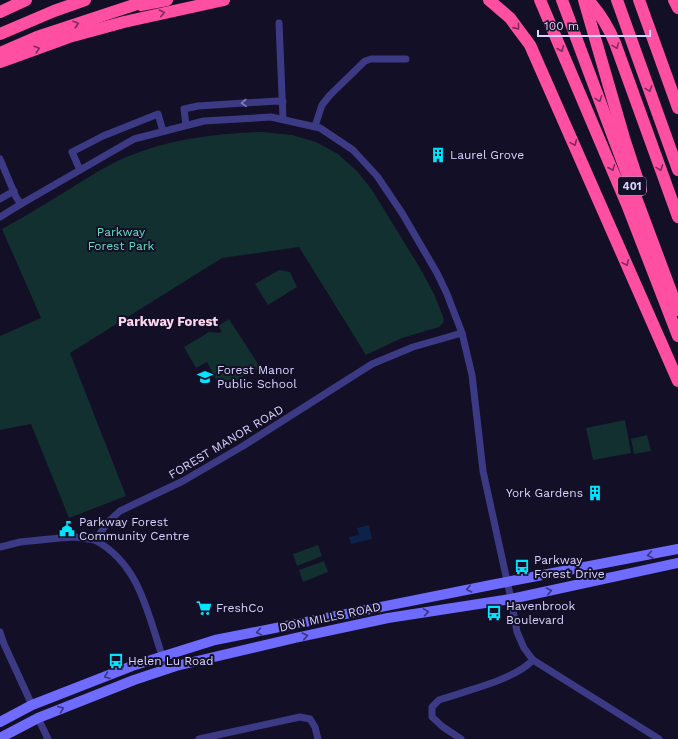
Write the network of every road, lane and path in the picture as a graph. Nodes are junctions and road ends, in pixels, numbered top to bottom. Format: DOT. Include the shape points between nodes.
graph roads {
  1 [pos="26,0"];
  2 [pos="74,0"];
  3 [pos="85,0"];
  4 [pos="149,0"];
  5 [pos="167,0"];
  6 [pos="224,0"];
  7 [pos="490,0"];
  8 [pos="540,0"];
  9 [pos="562,0"];
  10 [pos="584,0"];
  11 [pos="588,0"];
  12 [pos="617,0"];
  13 [pos="639,0"];
  14 [pos="674,0"];
  15 [pos="678,8"];
  16 [pos="118,10"];
  17 [pos="54,11"];
  18 [pos="0,12"];
  19 [pos="279,23"];
  20 [pos="0,34"];
  21 [pos="0,53"];
  22 [pos="406,59"];
  23 [pos="0,62"];
  24 [pos="283,102"];
  25 [pos="678,108"];
  26 [pos="283,119"];
  27 [pos="186,125"];
  28 [pos="315,126"];
  29 [pos="163,131"];
  30 [pos="0,158"];
  31 [pos="80,170"];
  32 [pos="678,170"];
  33 [pos="14,191"];
  34 [pos="0,199"];
  35 [pos="21,204"];
  36 [pos="0,217"];
  37 [pos="678,217"];
  38 [pos="678,306"];
  39 [pos="678,310"];
  40 [pos="462,333"];
  41 [pos="678,336"];
  42 [pos="678,381"];
  43 [pos="95,540"];
  44 [pos="0,547"];
  45 [pos="678,549"];
  46 [pos="678,563"];
  47 [pos="507,581"];
  48 [pos="511,599"];
  49 [pos="0,632"];
  50 [pos="162,656"];
  51 [pos="533,660"];
  52 [pos="167,669"];
  53 [pos="32,705"];
  54 [pos="38,718"];
  55 [pos="0,722"];
  56 [pos="0,738"];
  57 [pos="48,739"];
  58 [pos="199,739"];
  59 [pos="318,739"];
  60 [pos="462,739"];
  61 [pos="659,739"];
  1 -- 18 [label="highway"];
  2 -- 17 [label="highway"];
  3 -- 17 [label="highway"];
  4 -- 16 [label="highway"];
  5 -- 16 [label="highway"];
  23 -- 6 [label="highway, one-way" via="69,37"];
  7 -- 42 [label="highway, one-way" via="510,18 530,45"];
  8 -- 41 [label="highway, one-way" via="625,200"];
  9 -- 39 [label="highway, 401, one-way"];
  10 -- 38 [label="highway" via="624,138"];
  11 -- 37 [label="highway, one-way" via="615,42"];
  12 -- 32 [label="highway, one-way"];
  13 -- 25 [label="highway"];
  14 -- 15 [label="highway"];
  21 -- 16 [label="highway, one-way" via="37,37"];
  17 -- 20 [label="highway"];
  19 -- 24 [label="street"];
  22 -- 28 [label="street" via="366,61 322,105"];
  24 -- 26 [label="street"];
  24 -- 27 [label="street, one-way" via="198,106 184,109"];
  26 -- 27 [label="street" via="271,117 204,121"];
  26 -- 28 [label="street"];
  27 -- 29 [label="street"];
  28 -- 40 [label="street" via="354,150 376,176 421,245 447,294"];
  29 -- 31 [label="street" via="134,139"];
  29 -- 31 [label="street" via="158,114 103,136 72,152"];
  30 -- 33 [label="street"];
  31 -- 35 [label="street"];
  33 -- 34 [label="street"];
  33 -- 35 [label="street"];
  35 -- 36 [label="street"];
  40 -- 43 [label="street, FOREST MANOR ROAD" via="413,347 372,364 183,481 120,511 108,521"];
  40 -- 47 [label="street" via="472,375 483,471"];
  43 -- 44 [label="street" via="60,538"];
  43 -- 50 [label="street" via="118,558 132,574 145,601"];
  45 -- 47 [label="main road, DON MILLS ROAD, one-way"];
  48 -- 46 [label="main road, DON MILLS ROAD, one-way"];
  47 -- 48 [label="street"];
  47 -- 50 [label="main road, DON MILLS ROAD, one-way" via="215,640"];
  48 -- 51 [label="street" via="517,632"];
  52 -- 48 [label="main road, DON MILLS ROAD, one-way" via="218,655 388,618"];
  49 -- 53 [label="street"];
  50 -- 52 [label="street"];
  50 -- 53 [label="main road, DON MILLS ROAD, one-way"];
  51 -- 60 [label="street" via="510,676 439,700 432,707 432,717 442,727"];
  51 -- 61 [label="street"];
  54 -- 52 [label="main road, DON MILLS ROAD, one-way"];
  53 -- 55 [label="main road, DON MILLS ROAD"];
  54 -- 56 [label="main road, DON MILLS ROAD"];
  54 -- 57 [label="street"];
  58 -- 59 [label="street" via="300,717 310,719"];
}
